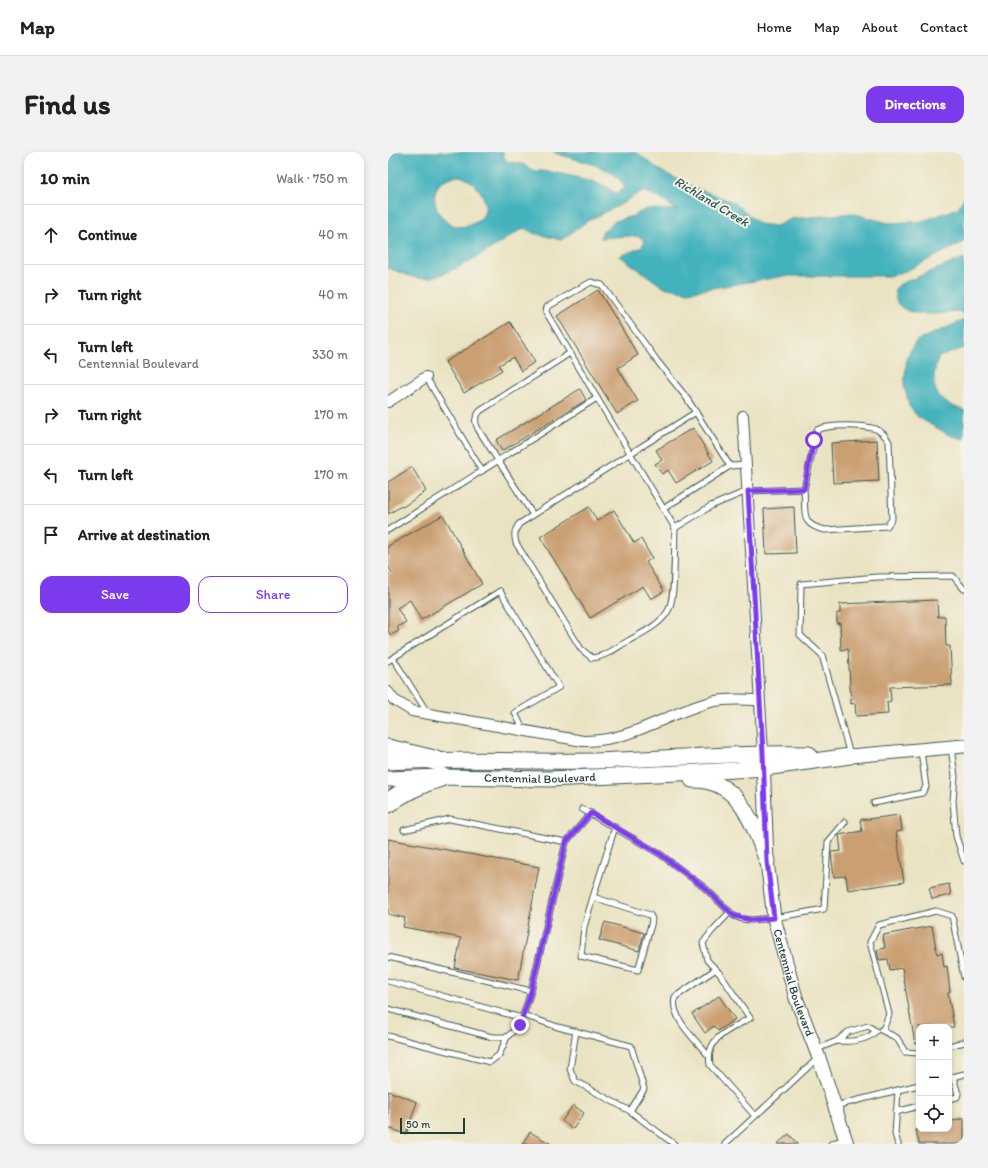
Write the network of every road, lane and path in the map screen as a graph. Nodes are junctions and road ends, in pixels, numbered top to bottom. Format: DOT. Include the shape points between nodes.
graph roads {
  1 [pos="570,353"];
  2 [pos="426,377"];
  3 [pos="596,398"];
  4 [pos="388,402"];
  5 [pos="696,412"];
  6 [pos="743,416"];
  7 [pos="630,452"];
  8 [pos="499,461"];
  9 [pos="746,465"];
  10 [pos="730,466"];
  11 [pos="482,471"];
  12 [pos="804,489"];
  13 [pos="748,491"];
  14 [pos="663,509"];
  15 [pos="533,515"];
  16 [pos="675,528"];
  17 [pos="388,530"];
  18 [pos="964,589"];
  19 [pos="390,660"];
  20 [pos="388,692"];
  21 [pos="759,700"];
  22 [pos="429,715"];
  23 [pos="524,732"];
  24 [pos="964,746"];
  25 [pos="951,747"];
  26 [pos="388,749"];
  27 [pos="921,750"];
  28 [pos="850,756"];
  29 [pos="763,760"];
  30 [pos="388,762"];
  31 [pos="438,769"];
  32 [pos="549,779"];
  33 [pos="388,780"];
  34 [pos="388,803"];
  35 [pos="874,803"];
  36 [pos="582,808"];
  37 [pos="591,813"];
  38 [pos="844,822"];
  39 [pos="615,826"];
  40 [pos="404,830"];
  41 [pos="566,842"];
  42 [pos="767,861"];
  43 [pos="964,861"];
  44 [pos="593,897"];
  45 [pos="730,912"];
  46 [pos="774,918"];
  47 [pos="388,957"];
  48 [pos="716,969"];
  49 [pos="964,976"];
  50 [pos="388,981"];
  51 [pos="531,991"];
  52 [pos="388,1009"];
  53 [pos="523,1017"];
  54 [pos="883,1030"];
  55 [pos="576,1031"];
  56 [pos="876,1031"];
  57 [pos="388,1036"];
  58 [pos="506,1037"];
  59 [pos="837,1041"];
  60 [pos="964,1042"];
  61 [pos="952,1045"];
  62 [pos="818,1053"];
  63 [pos="916,1053"];
  64 [pos="708,1055"];
  65 [pos="964,1074"];
  66 [pos="952,1077"];
  67 [pos="952,1079"];
  68 [pos="916,1086"];
  69 [pos="898,1090"];
  70 [pos="952,1098"];
  71 [pos="835,1107"];
  72 [pos="916,1107"];
  73 [pos="630,1111"];
  74 [pos="896,1112"];
  75 [pos="755,1116"];
  76 [pos="846,1141"];
  77 [pos="674,1144"];
  78 [pos="725,1144"];
  79 [pos="831,1144"];
  80 [pos="898,1144"];
  1 -- 3 [label="lane"];
  1 -- 5 [label="lane" via="546,312 547,307 591,282 597,282 602,285"];
  1 -- 8 [label="lane" via="480,411 475,417 478,429"];
  2 -- 4 [label="street"];
  2 -- 11 [label="lane"];
  3 -- 7 [label="lane"];
  3 -- 8 [label="lane"];
  5 -- 7 [label="lane"];
  5 -- 10 [label="lane"];
  6 -- 9 [label="street, Centennial Boulevard"];
  7 -- 14 [label="lane"];
  7 -- 15 [label="lane"];
  8 -- 11 [label="lane"];
  8 -- 15 [label="lane"];
  9 -- 10 [label="lane"];
  9 -- 13 [label="street, Centennial Boulevard"];
  10 -- 14 [label="lane"];
  11 -- 17 [label="lane"];
  12 -- 12 [label="lane" via="806,520 815,528 825,530 887,526 892,519 886,437 876,429 863,427 823,427 817,430"];
  12 -- 13 [label="lane"];
  13 -- 16 [label="lane" via="711,506"];
  13 -- 21 [label="street, Centennial Boulevard"];
  14 -- 16 [label="lane"];
  15 -- 16 [label="lane" via="514,530 516,543 581,649 592,658 604,656 648,629 669,610 672,598"];
  18 -- 28 [label="lane" via="953,576 877,577 801,584 800,635 822,655"];
  19 -- 22 [label="lane"];
  19 -- 23 [label="lane" via="500,591 559,687 515,713"];
  20 -- 22 [label="street" via="394,700 412,711"];
  21 -- 23 [label="street" via="713,701 609,740 583,741"];
  21 -- 29 [label="street, Centennial Boulevard"];
  22 -- 23 [label="street"];
  24 -- 25 [label="street"];
  25 -- 27 [label="street"];
  25 -- 43 [label="lane" via="955,776 953,801 956,836"];
  26 -- 31 [label="highway"];
  27 -- 28 [label="street"];
  27 -- 35 [label="lane" via="926,787 922,793"];
  28 -- 29 [label="main road, Centennial Boulevard"];
  29 -- 31 [label="main road, Centennial Boulevard" via="594,761"];
  29 -- 32 [label="main road, Centennial Boulevard"];
  29 -- 42 [label="street, Centennial Boulevard"];
  30 -- 31 [label="main road, Centennial Boulevard"];
  31 -- 32 [label="main road, Centennial Boulevard"];
  31 -- 33 [label="main road, Centennial Boulevard"];
  31 -- 34 [label="highway"];
  32 -- 42 [label="main road" via="596,785 706,780 728,791 743,806"];
  36 -- 37 [label="lane"];
  37 -- 39 [label="lane"];
  37 -- 41 [label="lane"];
  38 -- 46 [label="lane" via="828,842 824,909"];
  39 -- 44 [label="lane"];
  39 -- 45 [label="lane" via="660,854 705,888"];
  40 -- 41 [label="lane" via="450,819"];
  41 -- 51 [label="lane"];
  42 -- 46 [label="street, Centennial Boulevard"];
  44 -- 44 [label="lane" via="650,915 651,925 638,970 581,956 584,927"];
  45 -- 46 [label="lane" via="742,919"];
  45 -- 48 [label="lane" via="703,943 707,960"];
  46 -- 62 [label="street, Centennial Boulevard" via="796,998"];
  47 -- 51 [label="lane"];
  48 -- 64 [label="lane" via="750,1018 719,1036 712,1044"];
  48 -- 64 [label="lane" via="679,994 674,1002 678,1017"];
  49 -- 54 [label="lane" via="952,916 936,911 879,925 870,942 890,1014"];
  50 -- 53 [label="lane"];
  51 -- 53 [label="lane"];
  52 -- 58 [label="lane" via="492,1037"];
  53 -- 55 [label="lane"];
  53 -- 58 [label="lane" via="520,1025"];
  54 -- 56 [label="lane"];
  54 -- 63 [label="lane" via="897,1038 905,1052"];
  55 -- 73 [label="lane" via="570,1069 574,1081"];
  55 -- 73 [label="lane" via="631,1046 644,1089"];
  56 -- 59 [label="lane" via="872,1036 850,1042"];
  56 -- 59 [label="lane" via="868,1026 848,1032"];
  57 -- 58 [label="lane" via="490,1062 500,1055"];
  59 -- 62 [label="lane"];
  60 -- 61 [label="lane"];
  62 -- 71 [label="street, Centennial Boulevard"];
  62 -- 75 [label="lane"];
  64 -- 75 [label="lane" via="710,1065"];
  65 -- 66 [label="lane"];
  67 -- 70 [label="lane" via="958,1094"];
  68 -- 69 [label="lane"];
  69 -- 71 [label="lane"];
  69 -- 74 [label="lane"];
  71 -- 76 [label="street, Centennial Boulevard"];
  72 -- 74 [label="lane"];
  73 -- 77 [label="lane"];
  74 -- 80 [label="lane"];
  75 -- 78 [label="lane"];
  76 -- 79 [label="lane"];
}
